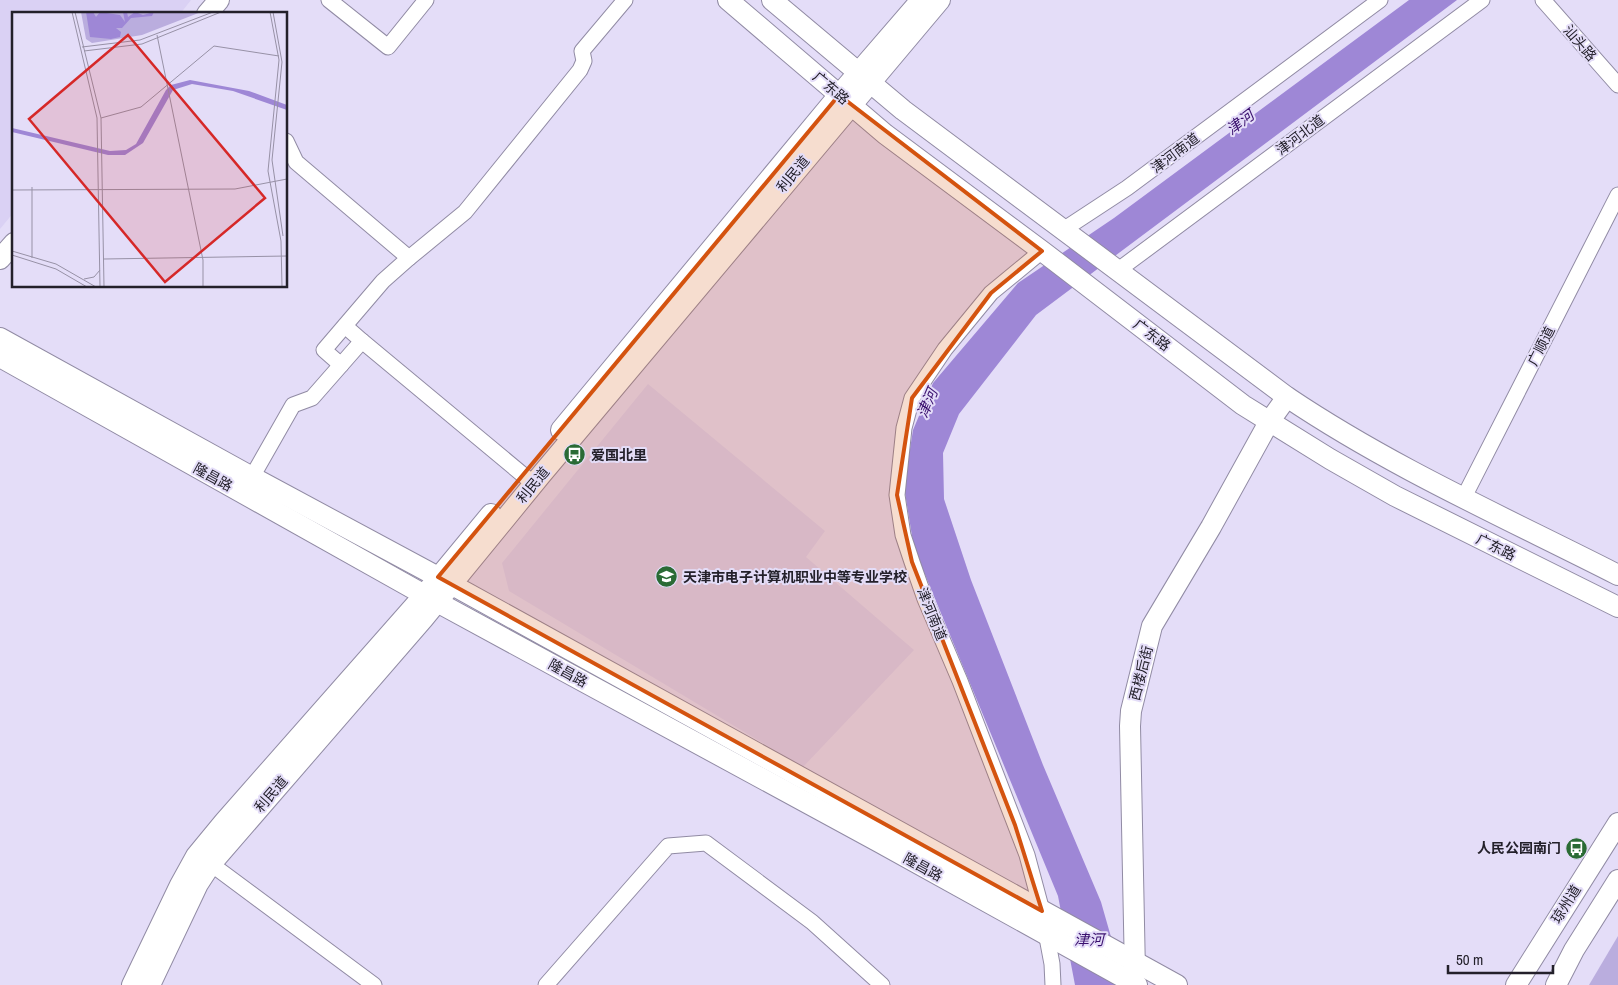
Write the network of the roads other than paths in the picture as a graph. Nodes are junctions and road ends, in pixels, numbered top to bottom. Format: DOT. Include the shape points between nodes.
graph roads {
  1 [pos="219,0"];
  2 [pos="329,0"];
  3 [pos="426,0"];
  4 [pos="625,0"];
  5 [pos="728,0"];
  6 [pos="772,0"];
  7 [pos="921,0"];
  8 [pos="940,0"];
  9 [pos="1380,0"];
  10 [pos="1482,0"];
  11 [pos="1543,0"];
  12 [pos="209,12"];
  13 [pos="864,78"];
  14 [pos="1618,85"];
  15 [pos="845,100"];
  16 [pos="288,145"];
  17 [pos="1618,195"];
  18 [pos="1063,230"];
  19 [pos="12,244"];
  20 [pos="1042,250"];
  21 [pos="409,258"];
  22 [pos="0,259"];
  23 [pos="1117,271"];
  24 [pos="345,326"];
  25 [pos="0,338"];
  26 [pos="362,340"];
  27 [pos="0,357"];
  28 [pos="341,365"];
  29 [pos="1287,397"];
  30 [pos="1269,422"];
  31 [pos="252,477"];
  32 [pos="529,479"];
  33 [pos="1464,498"];
  34 [pos="1618,574"];
  35 [pos="444,581"];
  36 [pos="430,598"];
  37 [pos="1618,607"];
  38 [pos="1618,824"];
  39 [pos="204,859"];
  40 [pos="1618,880"];
  41 [pos="1051,926"];
  42 [pos="1132,975"];
  43 [pos="132,985"];
  44 [pos="150,985"];
  45 [pos="374,985"];
  46 [pos="546,985"];
  47 [pos="882,985"];
  48 [pos="1053,985"];
  49 [pos="1177,985"];
  50 [pos="1516,985"];
  51 [pos="1556,985"];
  1 -- 12 [label="main road"];
  2 -- 3 [label="street" via="388,47"];
  4 -- 21 [label="street" via="582,51 584,61 580,70 465,212"];
  5 -- 15 [label="main road, 广东路"];
  6 -- 13 [label="main road"];
  7 -- 13 [label="main road, 利民道"];
  8 -- 13 [label="main road, 利民道"];
  9 -- 18 [label="street, 津河南道" via="1127,188"];
  10 -- 23 [label="street, 津河北道"];
  11 -- 14 [label="street, 汕头路"];
  13 -- 15 [label="main road, 利民道"];
  13 -- 18 [label="main road"];
  15 -- 20 [label="main road, 广东路" via="885,134"];
  15 -- 32 [label="main road, 利民道"];
  16 -- 21 [label="street" via="296,162"];
  17 -- 33 [label="street, 广顺道"];
  18 -- 23 [label="main road"];
  19 -- 22 [label="main road"];
  20 -- 30 [label="main road, 广东路"];
  20 -- 41 [label="street, 津河南道" via="991,293 912,398 904,428 897,495 903,535 925,599 960,680"];
  21 -- 24 [label="street" via="383,281"];
  23 -- 29 [label="main road"];
  24 -- 26 [label="street"];
  24 -- 28 [label="street" via="324,350"];
  25 -- 31 [label="main road, 隆昌路"];
  26 -- 28 [label="street"];
  26 -- 32 [label="street"];
  27 -- 36 [label="main road, 隆昌路"];
  28 -- 31 [label="street" via="312,398 293,405"];
  29 -- 30 [label="main road, 西楼后街"];
  29 -- 33 [label="main road" via="1396,463"];
  30 -- 37 [label="main road, 广东路" via="1396,496"];
  30 -- 42 [label="main road, 西楼后街" via="1152,626 1130,726"];
  31 -- 35 [label="main road, 隆昌路"];
  32 -- 35 [label="main road, 利民道"];
  33 -- 34 [label="main road"];
  35 -- 36 [label="main road, 利民道"];
  35 -- 41 [label="main road, 隆昌路"];
  36 -- 39 [label="main road, 利民道" via="224,822"];
  36 -- 41 [label="main road, 隆昌路"];
  38 -- 50 [label="main road, 琼州道"];
  39 -- 43 [label="main road, 利民道" via="180,885"];
  39 -- 44 [label="main road, 利民道" via="198,884"];
  39 -- 45 [label="street"];
  40 -- 51 [label="main road"];
  41 -- 42 [label="main road, 隆昌路"];
  41 -- 48 [label="street, 津河南道"];
  42 -- 49 [label="main road, 隆昌路"];
  46 -- 47 [label="street" via="668,846 706,842 812,922"];
}
